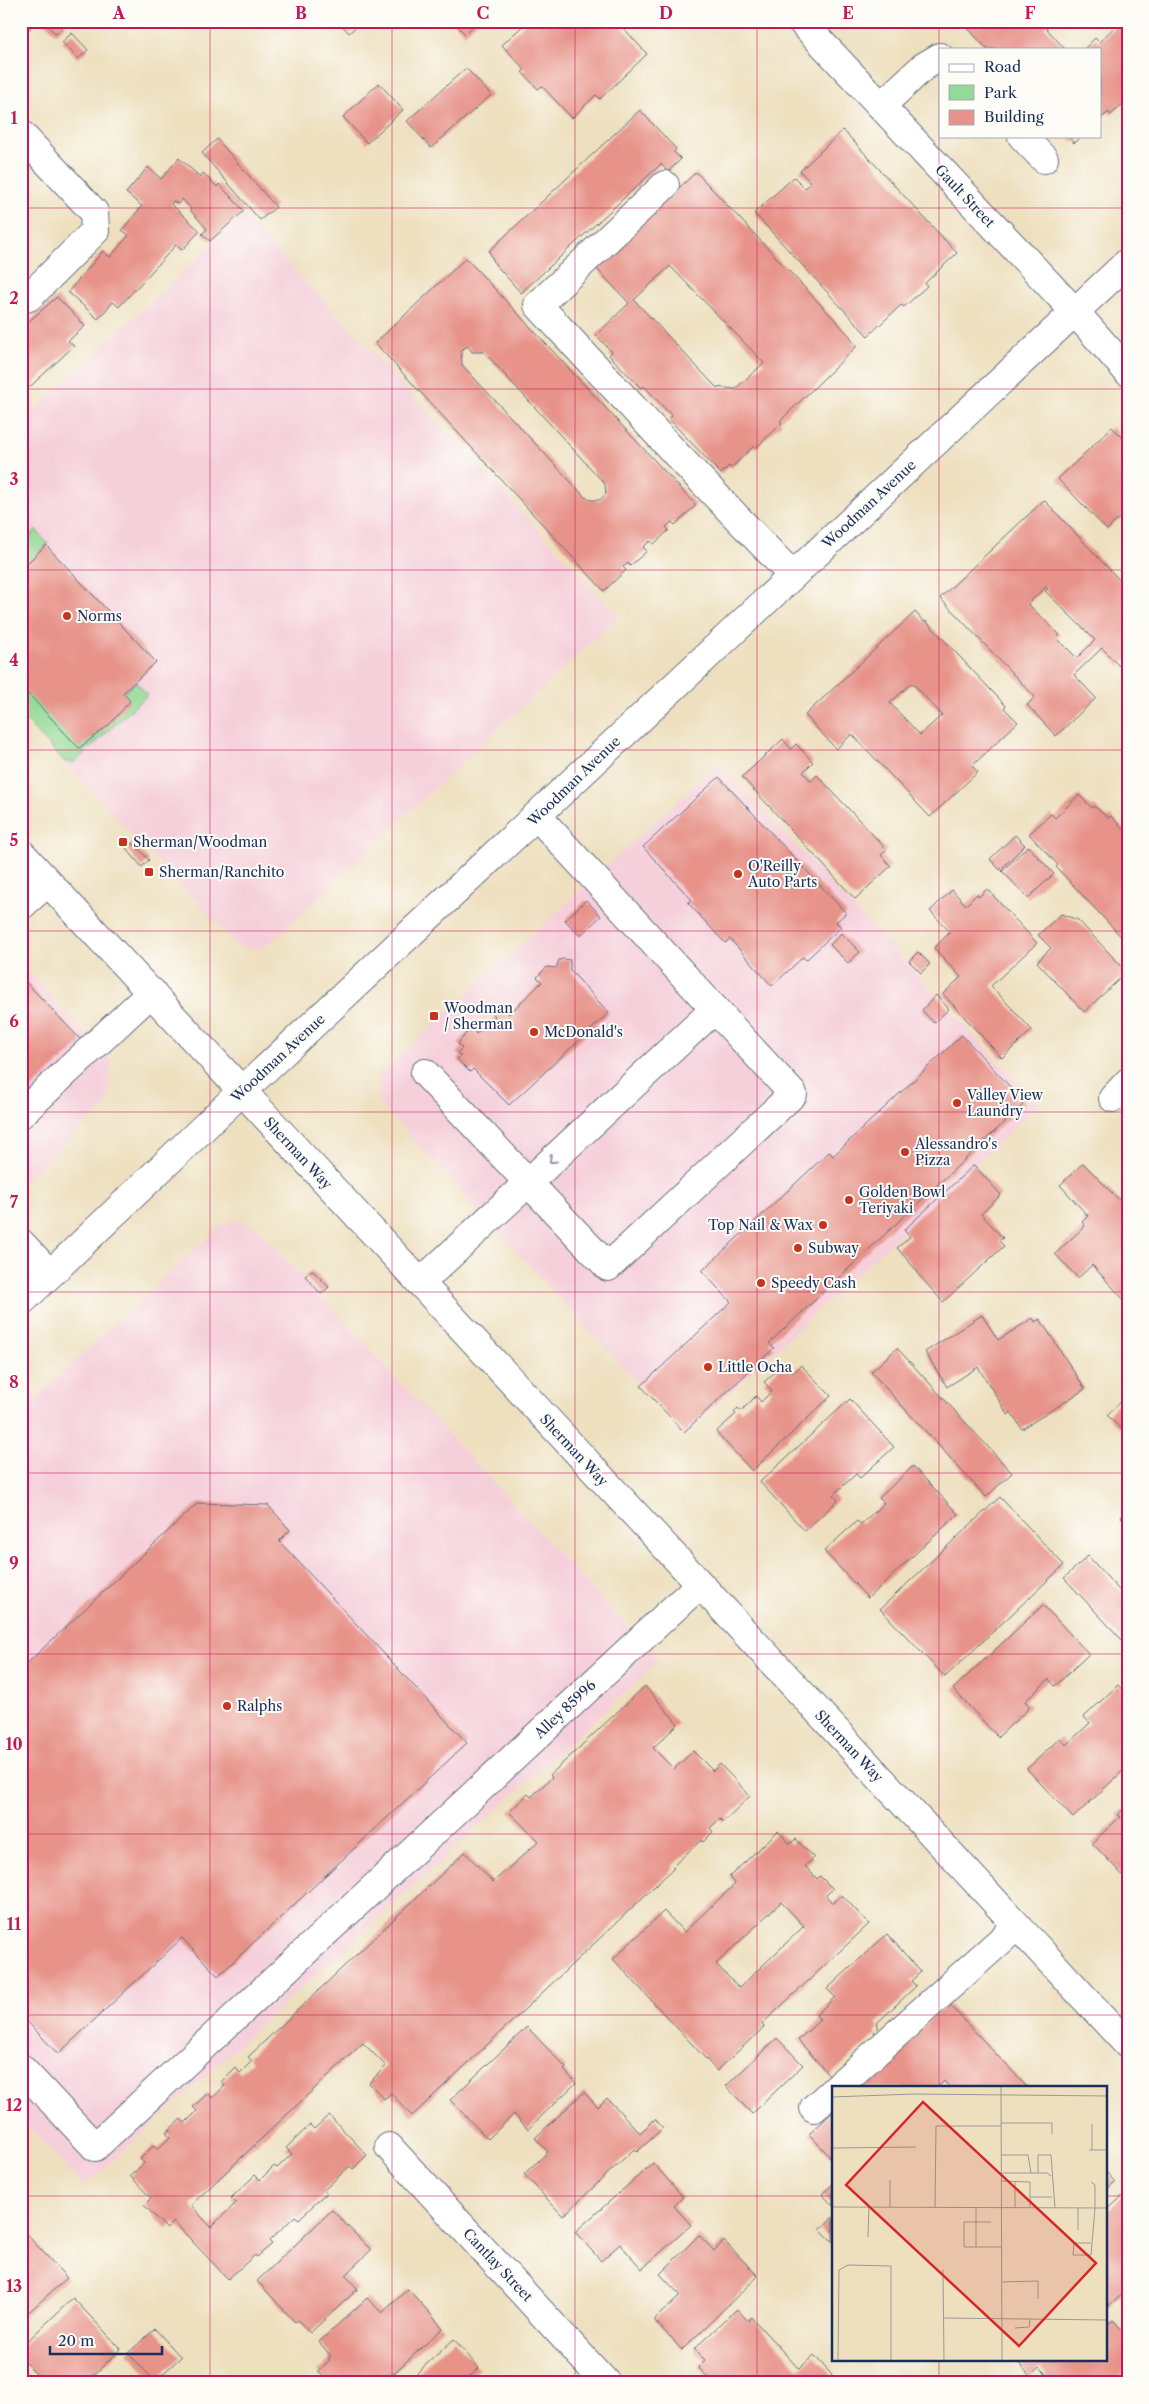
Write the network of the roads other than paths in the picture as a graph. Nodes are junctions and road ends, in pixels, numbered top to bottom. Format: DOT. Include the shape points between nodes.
graph roads {
  1 [pos="801,21"];
  2 [pos="939,58"];
  3 [pos="881,106"];
  4 [pos="21,134"];
  5 [pos="1024,138"];
  6 [pos="1044,159"];
  7 [pos="665,185"];
  8 [pos="1128,262"];
  9 [pos="21,300"];
  10 [pos="1074,312"];
  11 [pos="1128,372"];
  12 [pos="792,575"];
  13 [pos="537,816"];
  14 [pos="21,853"];
  15 [pos="48,882"];
  16 [pos="21,906"];
  17 [pos="152,992"];
  18 [pos="715,1009"];
  19 [pos="425,1073"];
  20 [pos="242,1092"];
  21 [pos="21,1114"];
  22 [pos="528,1183"];
  23 [pos="21,1243"];
  24 [pos="50,1274"];
  25 [pos="420,1283"];
  26 [pos="21,1302"];
  27 [pos="699,1585"];
  28 [pos="1017,1926"];
  29 [pos="1128,2045"];
  30 [pos="21,2068"];
  31 [pos="838,2086"];
  32 [pos="389,2147"];
  33 [pos="606,2383"];
  1 -- 3 [label="main road, Gault Street"];
  2 -- 3 [label="main road" via="923,67"];
  3 -- 10 [label="main road, Gault Street"];
  4 -- 9 [label="main road" via="94,212 95,230 29,298"];
  5 -- 6 [label="main road"];
  7 -- 12 [label="main road" via="538,304"];
  8 -- 10 [label="main road, Woodman Avenue"];
  10 -- 11 [label="main road, Gault Street"];
  10 -- 12 [label="main road, Woodman Avenue"];
  12 -- 13 [label="main road, Woodman Avenue"];
  13 -- 18 [label="main road"];
  13 -- 20 [label="main road, Woodman Avenue"];
  14 -- 15 [label="main road, Sherman Way"];
  15 -- 16 [label="main road"];
  15 -- 17 [label="main road, Sherman Way"];
  17 -- 20 [label="main road, Sherman Way"];
  17 -- 21 [label="main road"];
  18 -- 22 [label="main road, one-way"];
  18 -- 22 [label="main road" via="793,1094 622,1254 608,1267"];
  19 -- 22 [label="main road"];
  20 -- 24 [label="main road, Woodman Avenue"];
  20 -- 25 [label="main road, Sherman Way"];
  22 -- 25 [label="main road"];
  23 -- 24 [label="main road"];
  24 -- 26 [label="main road, Woodman Avenue"];
  25 -- 27 [label="main road, Sherman Way"];
  27 -- 28 [label="main road, Sherman Way"];
  27 -- 30 [label="main road, Alley 85996" via="95,2147"];
  28 -- 29 [label="main road, Sherman Way"];
  28 -- 31 [label="main road"];
  32 -- 33 [label="main road, Cantlay Street"];
}
